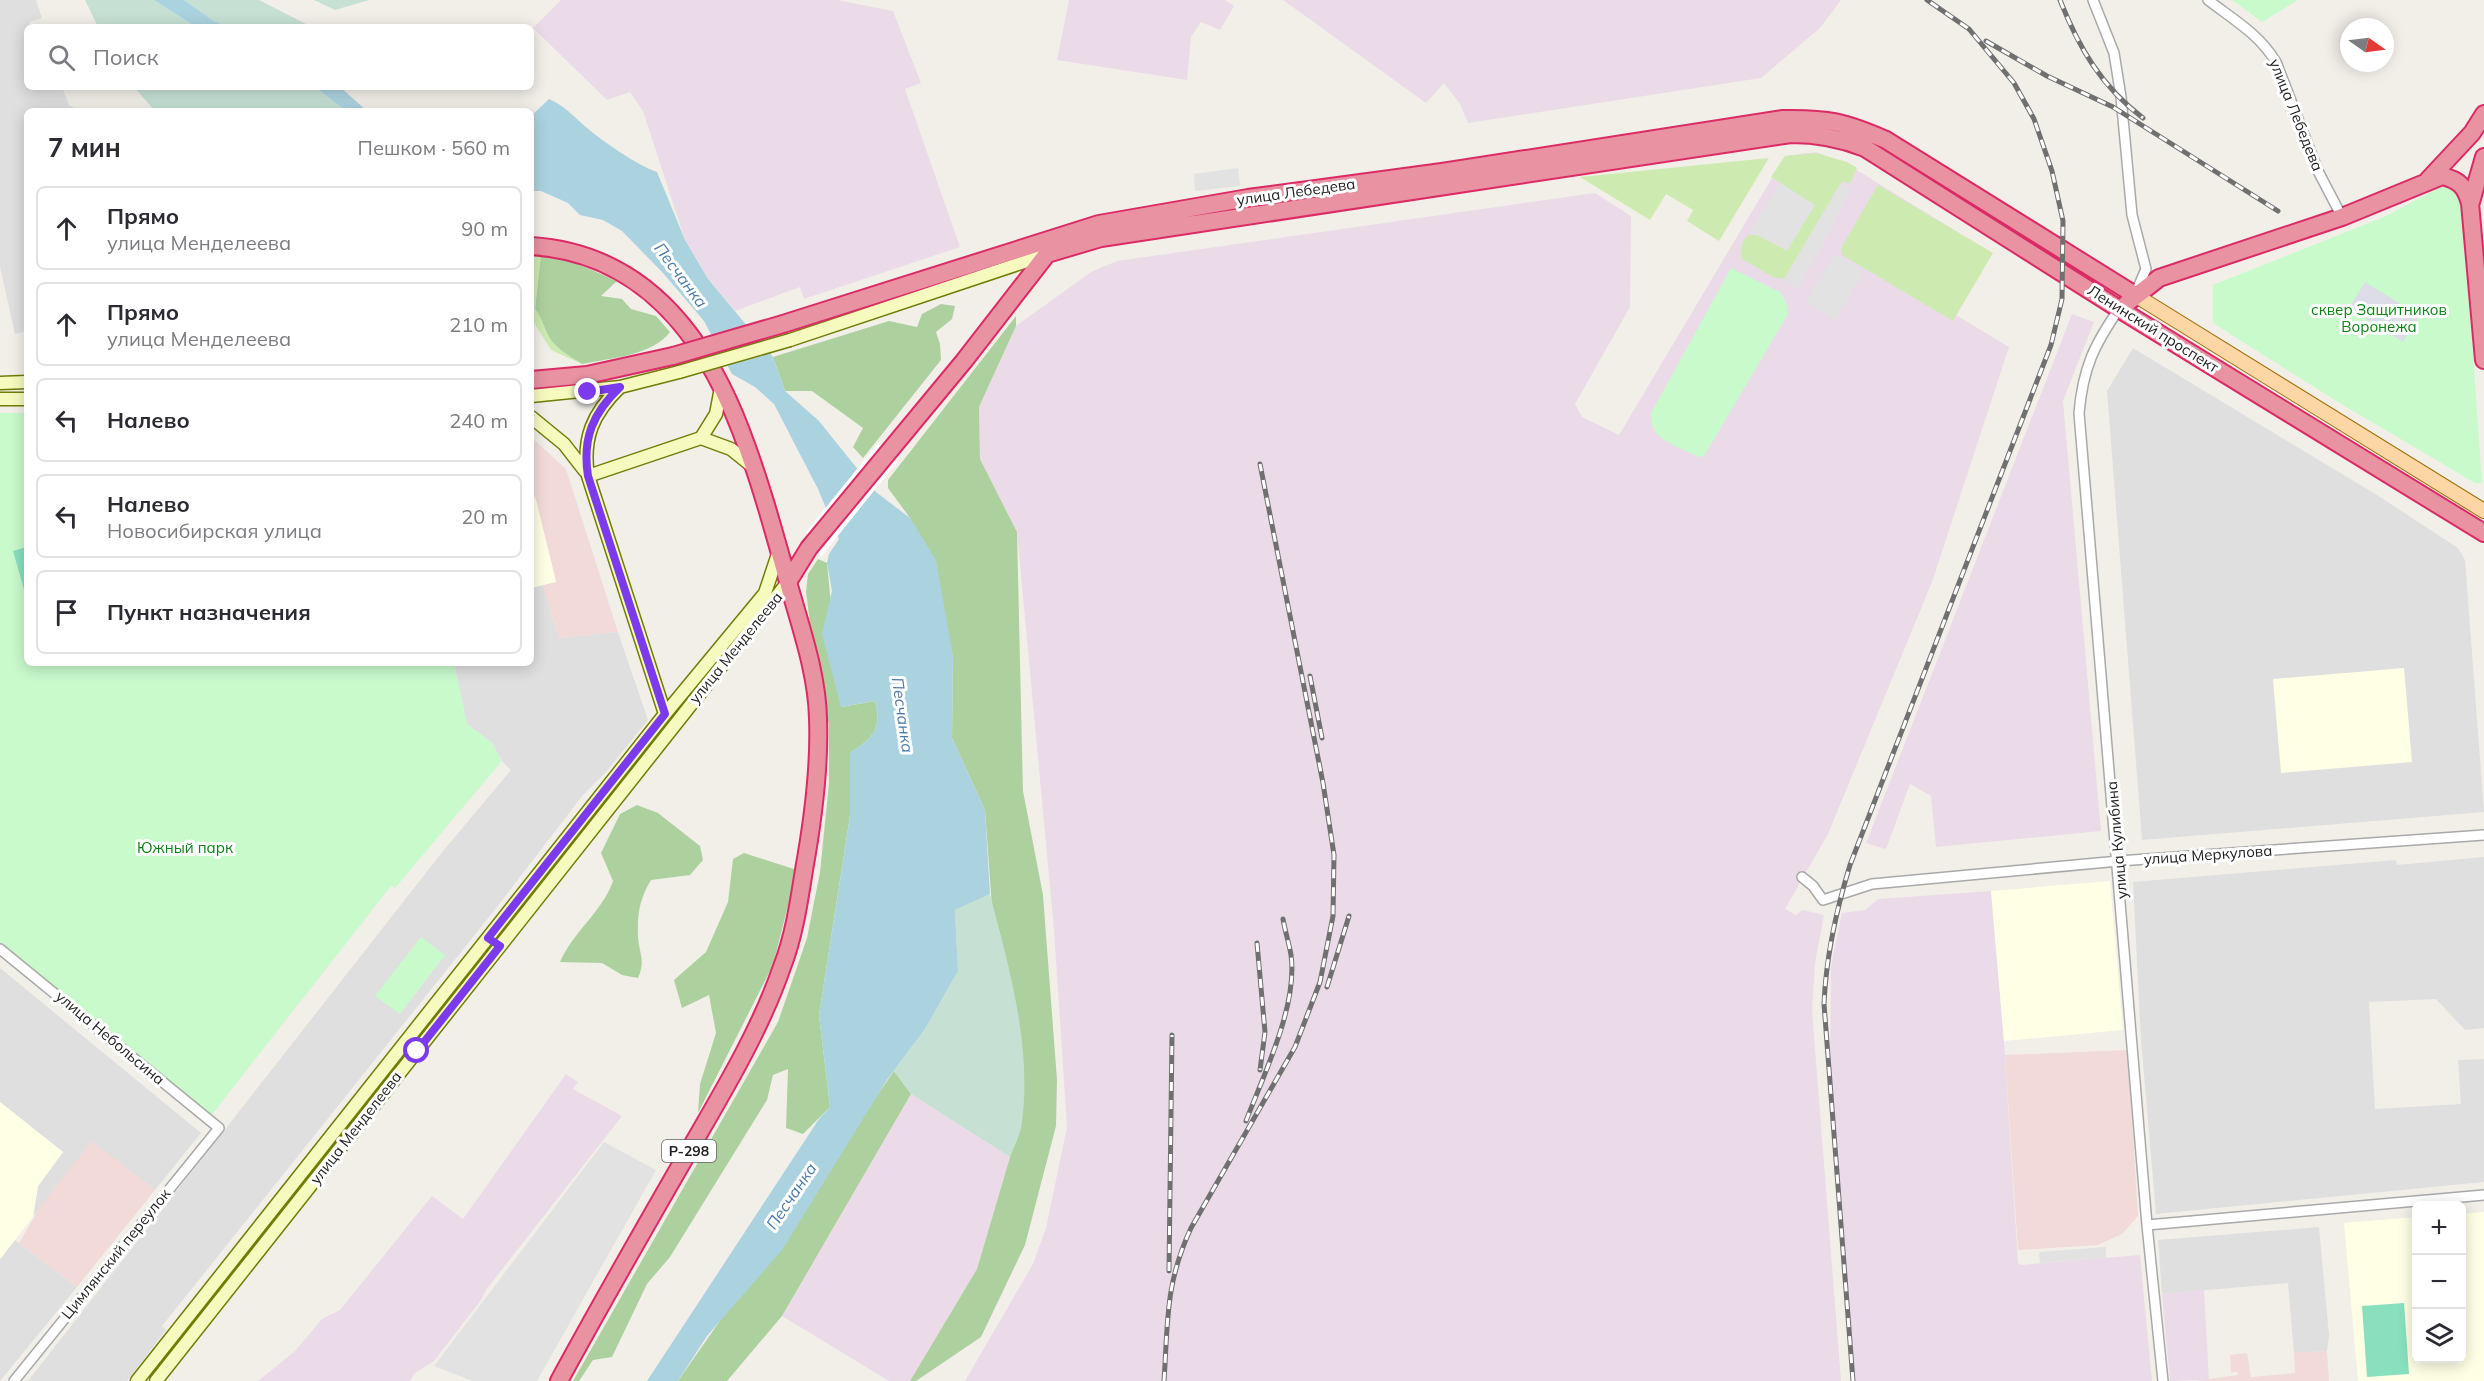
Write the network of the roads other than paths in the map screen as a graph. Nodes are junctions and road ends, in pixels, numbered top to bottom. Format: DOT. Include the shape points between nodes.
graph roads {
  1 [pos="2093,0"];
  2 [pos="2208,0"];
  3 [pos="2484,114"];
  4 [pos="1820,126"];
  5 [pos="2484,157"];
  6 [pos="2427,181"];
  7 [pos="2470,203"];
  8 [pos="2342,217"];
  9 [pos="534,246"];
  10 [pos="1047,254"];
  11 [pos="2135,295"];
  12 [pos="2120,309"];
  13 [pos="786,332"];
  14 [pos="2484,360"];
  15 [pos="676,364"];
  16 [pos="534,380"];
  17 [pos="24,382"];
  18 [pos="721,382"];
  19 [pos="0,383"];
  20 [pos="620,387"];
  21 [pos="534,396"];
  22 [pos="0,399"];
  23 [pos="24,399"];
  24 [pos="534,419"];
  25 [pos="701,438"];
  26 [pos="756,469"];
  27 [pos="588,476"];
  28 [pos="2484,511"];
  29 [pos="2484,533"];
  30 [pos="780,548"];
  31 [pos="786,576"];
  32 [pos="765,593"];
  33 [pos="665,714"];
  34 [pos="2484,835"];
  35 [pos="2119,861"];
  36 [pos="1802,877"];
  37 [pos="488,938"];
  38 [pos="500,946"];
  39 [pos="0,948"];
  40 [pos="219,1128"];
  41 [pos="2484,1195"];
  42 [pos="2147,1225"];
  43 [pos="14,1381"];
  44 [pos="136,1381"];
  45 [pos="156,1381"];
  46 [pos="560,1381"];
  47 [pos="2163,1381"];
  1 -- 11 [label="street" via="2114,53 2132,215 2145,258 2146,268"];
  2 -- 8 [label="street, улица Лебедева" via="2252,31 2268,49 2318,171"];
  3 -- 6 [label="highway" via="2472,133"];
  4 -- 10 [label="highway, улица Лебедева" via="1791,134 1101,238"];
  4 -- 11 [label="highway, Ленинский проспект" via="1850,124 1886,140"];
  4 -- 12 [label="highway, Ленинский проспект" via="1871,151"];
  4 -- 13 [label="highway, улица Лебедева" via="1783,119 1248,198 1099,224"];
  5 -- 7 [label="highway"];
  6 -- 7 [label="highway" via="2442,176 2456,179 2466,189"];
  6 -- 8 [label="highway"];
  7 -- 14 [label="highway"];
  8 -- 11 [label="highway" via="2159,278"];
  9 -- 18 [label="highway" via="572,252 630,275 674,314 705,353"];
  10 -- 13 [label="street, улица Лебедева"];
  10 -- 31 [label="highway, улица Менделеева"];
  11 -- 12 [label="highway"];
  11 -- 28 [label="main road, Ленинский проспект"];
  12 -- 29 [label="highway, Ленинский проспект"];
  12 -- 35 [label="street, улица Кулибина" via="2091,356 2079,413"];
  13 -- 15 [label="highway, bridge"];
  15 -- 16 [label="highway"];
  15 -- 20 [label="street"];
  17 -- 19 [label="street"];
  18 -- 25 [label="street" via="716,414"];
  18 -- 26 [label="highway"];
  20 -- 21 [label="street"];
  20 -- 27 [label="street" via="603,404 592,424 586,447"];
  22 -- 23 [label="street"];
  24 -- 27 [label="street" via="564,444"];
  25 -- 26 [label="street" via="731,449"];
  25 -- 27 [label="street"];
  26 -- 30 [label="highway"];
  27 -- 33 [label="street"];
  30 -- 31 [label="highway"];
  30 -- 32 [label="street, улица Менделеева"];
  31 -- 32 [label="street, улица Менделеева"];
  31 -- 38 [label="street, улица Менделеева"];
  31 -- 46 [label="highway, Р-298" via="811,671 818,718 814,810 799,903 784,963 735,1070"];
  32 -- 33 [label="street, улица Менделеева"];
  33 -- 37 [label="street, улица Менделеева"];
  34 -- 35 [label="street, улица Меркулова"];
  35 -- 36 [label="street, улица Меркулова" via="1872,884 1823,900"];
  35 -- 42 [label="street, улица Кулибина"];
  37 -- 38 [label="street"];
  37 -- 44 [label="street, улица Менделеева"];
  38 -- 45 [label="street, улица Менделеева"];
  39 -- 40 [label="street, улица Небольсина"];
  40 -- 43 [label="street, Цимлянский переулок"];
  41 -- 42 [label="street"];
  42 -- 47 [label="street, улица Кулибина"];
}
